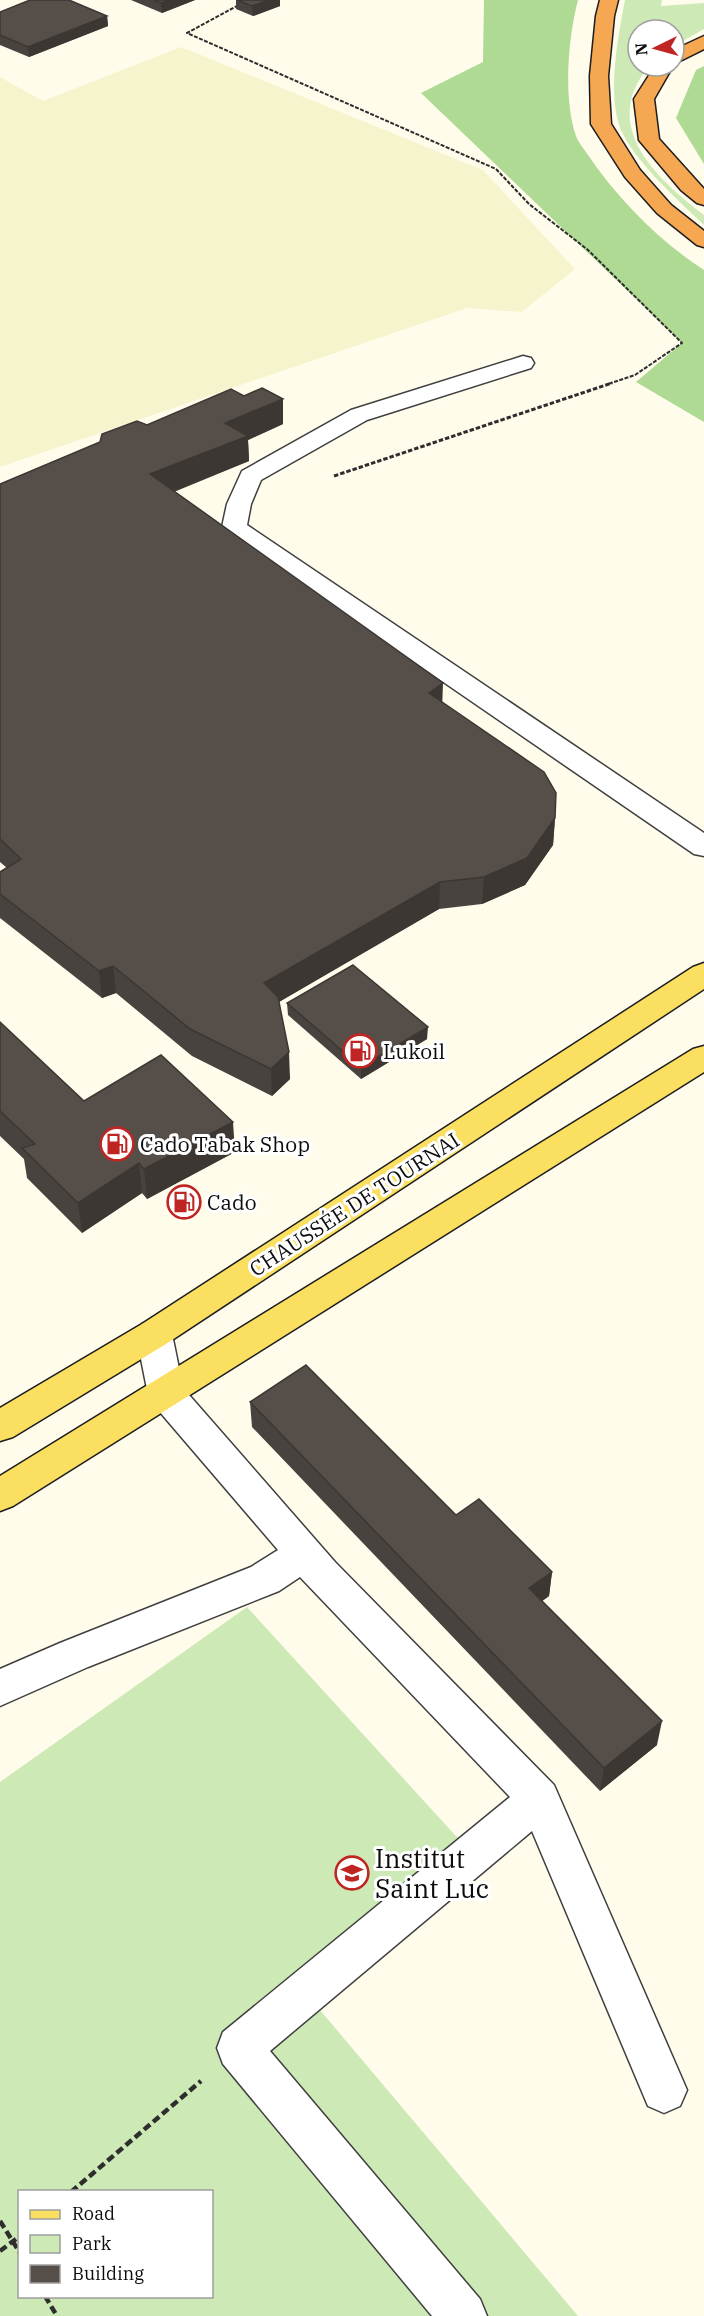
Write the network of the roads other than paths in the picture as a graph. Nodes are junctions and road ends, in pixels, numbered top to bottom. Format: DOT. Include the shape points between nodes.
graph roads {
  1 [pos="609,0"];
  2 [pos="704,41"];
  3 [pos="686,51"];
  4 [pos="657,78"];
  5 [pos="704,199"];
  6 [pos="704,241"];
  7 [pos="523,363"];
  8 [pos="704,848"];
  9 [pos="704,974"];
  10 [pos="704,1058"];
  11 [pos="154,1334"];
  12 [pos="166,1394"];
  13 [pos="0,1426"];
  14 [pos="0,1495"];
  15 [pos="305,1554"];
  16 [pos="0,1688"];
  17 [pos="539,1799"];
  18 [pos="664,2090"];
  19 [pos="463,2316"];
  1 -- 6 [label="highway" via="599,76 601,124 632,173 664,208"];
  2 -- 3 [label="highway"];
  4 -- 5 [label="highway" via="644,99 650,140 688,186"];
  7 -- 8 [label="lane" via="359,415 250,476 234,527"];
  9 -- 11 [label="main road, CHAUSSÉE DE TOURNAI"];
  10 -- 12 [label="main road"];
  11 -- 12 [label="lane"];
  11 -- 13 [label="main road, CHAUSSÉE DE TOURNAI"];
  12 -- 14 [label="main road"];
  12 -- 15 [label="lane"];
  15 -- 16 [label="lane" via="265,1579"];
  15 -- 17 [label="lane"];
  17 -- 18 [label="lane"];
  17 -- 19 [label="lane" via="239,2049"];
}
